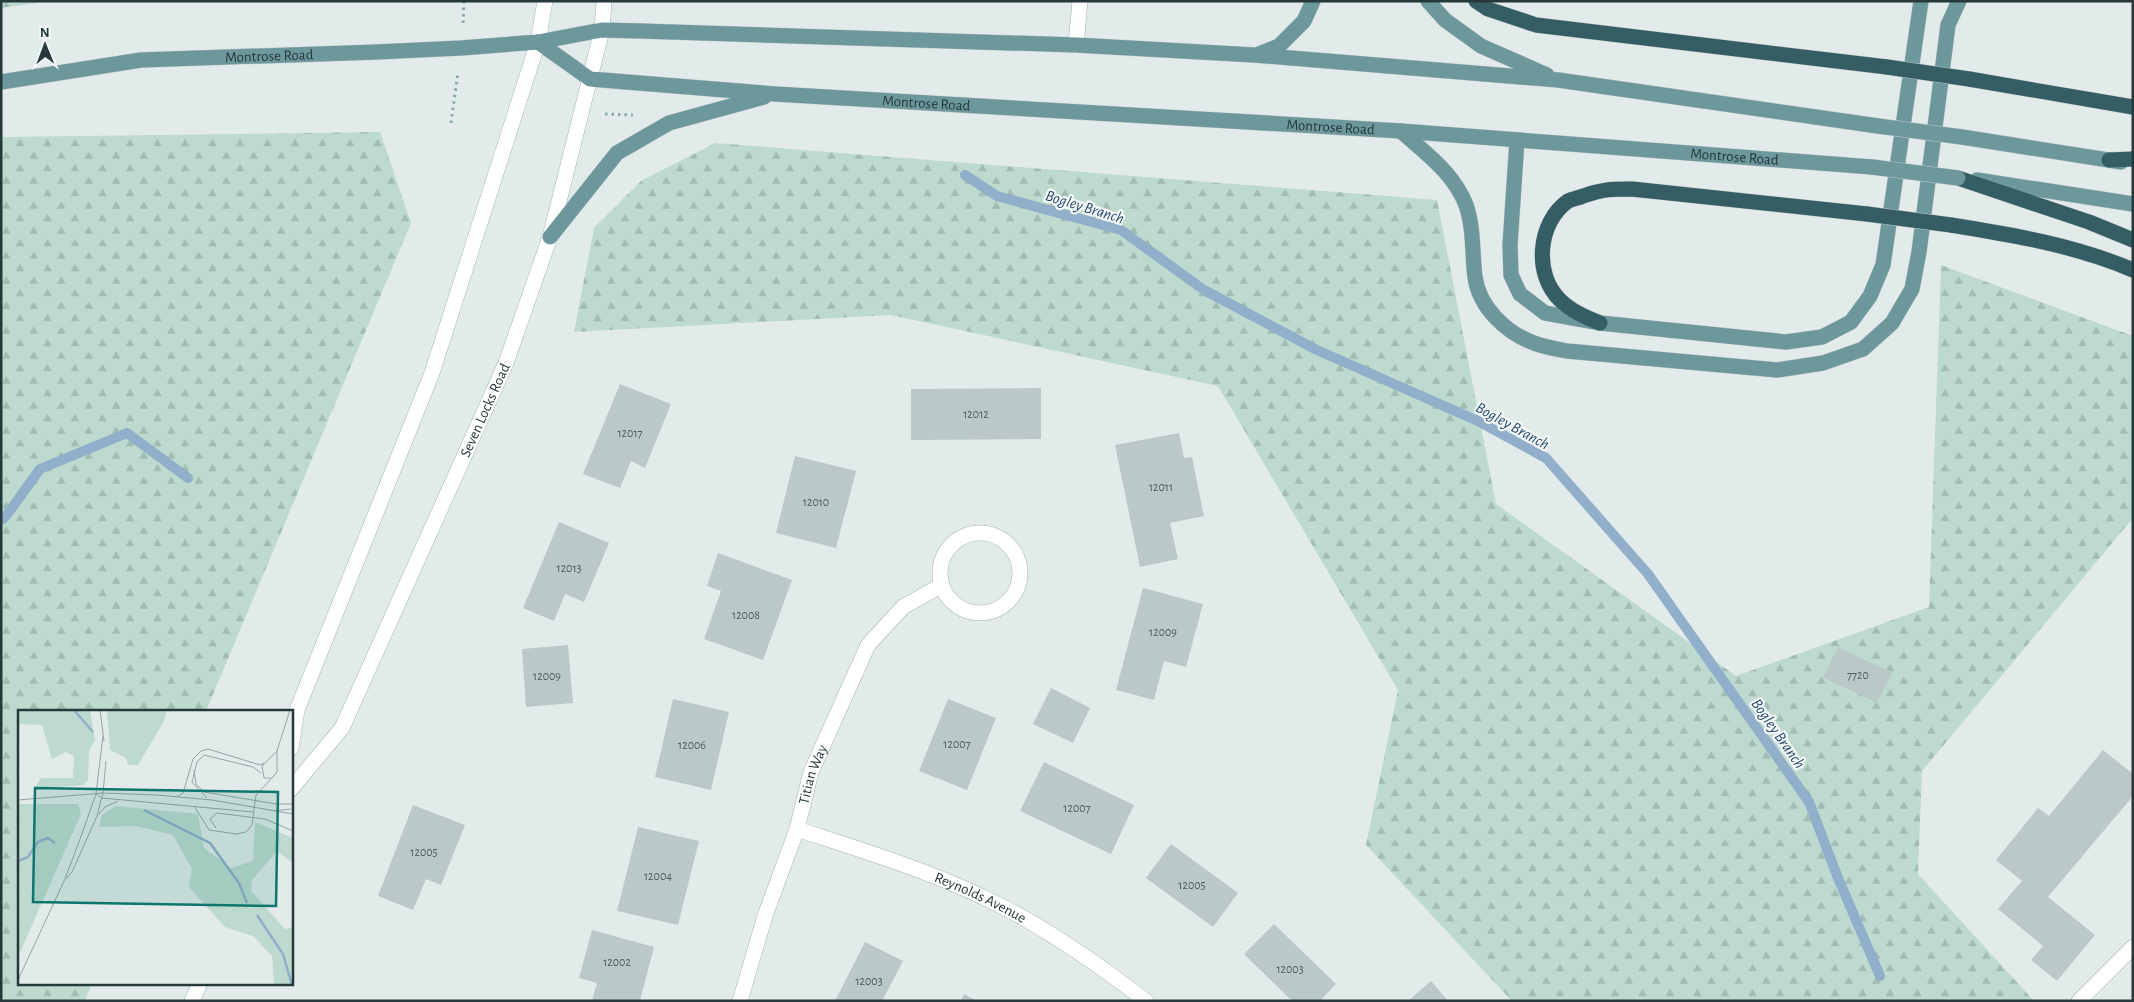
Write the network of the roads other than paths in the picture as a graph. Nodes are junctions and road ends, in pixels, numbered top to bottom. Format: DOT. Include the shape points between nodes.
graph roads {
  1 [pos="544,1"];
  2 [pos="604,1"];
  3 [pos="1080,1"];
  4 [pos="1313,1"];
  5 [pos="1428,1"];
  6 [pos="1476,1"];
  7 [pos="1922,1"];
  8 [pos="1959,1"];
  9 [pos="602,30"];
  10 [pos="538,42"];
  11 [pos="1076,45"];
  12 [pos="1254,55"];
  13 [pos="590,79"];
  14 [pos="1558,80"];
  15 [pos="1,82"];
  16 [pos="774,94"];
  17 [pos="2133,107"];
  18 [pos="1401,131"];
  19 [pos="1517,140"];
  20 [pos="2133,159"];
  21 [pos="2109,160"];
  22 [pos="2133,164"];
  23 [pos="1958,178"];
  24 [pos="2133,204"];
  25 [pos="550,237"];
  26 [pos="2133,240"];
  27 [pos="2133,270"];
  28 [pos="1600,323"];
  29 [pos="942,585"];
  30 [pos="292,742"];
  31 [pos="292,788"];
  32 [pos="797,829"];
  33 [pos="2133,947"];
  34 [pos="200,984"];
  35 [pos="192,1001"];
  36 [pos="740,1001"];
  37 [pos="1146,1001"];
  38 [pos="2079,1001"];
  1 -- 10 [label="main road"];
  2 -- 9 [label="main road, Seven Locks Road"];
  3 -- 11 [label="main road"];
  4 -- 12 [label="main road" via="1304,21 1279,46"];
  5 -- 14 [label="main road" via="1446,20 1481,46"];
  6 -- 17 [label="highway, bridge" via="1488,10 1536,25 1886,67"];
  7 -- 28 [label="main road" via="1883,265 1870,296 1851,322 1822,337 1786,342"];
  8 -- 18 [label="main road" via="1948,25 1912,289 1892,322 1863,349 1823,363 1777,370 1567,351 1533,343 1503,326 1484,302 1476,279 1466,205 1450,175"];
  9 -- 10 [label="main road, Montrose Road"];
  9 -- 11 [label="main road, Montrose Road"];
  9 -- 13 [label="main road, Seven Locks Road"];
  10 -- 13 [label="main road"];
  10 -- 15 [label="main road, Montrose Road" via="377,52 141,60"];
  10 -- 30 [label="main road" via="432,373 297,710"];
  11 -- 12 [label="main road, Montrose Road"];
  12 -- 14 [label="main road, Montrose Road"];
  13 -- 16 [label="main road, Montrose Road"];
  13 -- 25 [label="main road, Seven Locks Road"];
  14 -- 21 [label="main road, Montrose Road, bridge"];
  16 -- 18 [label="main road, Montrose Road"];
  16 -- 25 [label="main road" via="669,123 617,153"];
  18 -- 19 [label="main road, Montrose Road"];
  19 -- 23 [label="main road, Montrose Road, bridge" via="1872,167"];
  19 -- 28 [label="main road" via="1510,275 1520,294 1545,313"];
  20 -- 21 [label="highway"];
  21 -- 22 [label="main road, Montrose Road"];
  23 -- 24 [label="main road, Montrose Road"];
  23 -- 26 [label="highway"];
  25 -- 31 [label="main road, Seven Locks Road" via="506,363 342,728"];
  27 -- 28 [label="highway, bridge" via="2111,260 2031,238 1951,225 1632,189 1606,189 1569,201 1550,220 1542,247 1544,276 1559,299 1575,312"];
  29 -- 29 [label="main road" via="956,605 980,614 993,612 1004,606 1019,586 1019,561 1005,540 987,534 968,534 957,540 942,560"];
  29 -- 32 [label="main road, Titian Way" via="903,607 868,645 812,772"];
  32 -- 36 [label="main road, Titian Way" via="765,916"];
  32 -- 37 [label="main road, Reynolds Avenue" via="887,859 1006,908 1115,976"];
  33 -- 38 [label="main road"];
  34 -- 35 [label="main road"];
}
